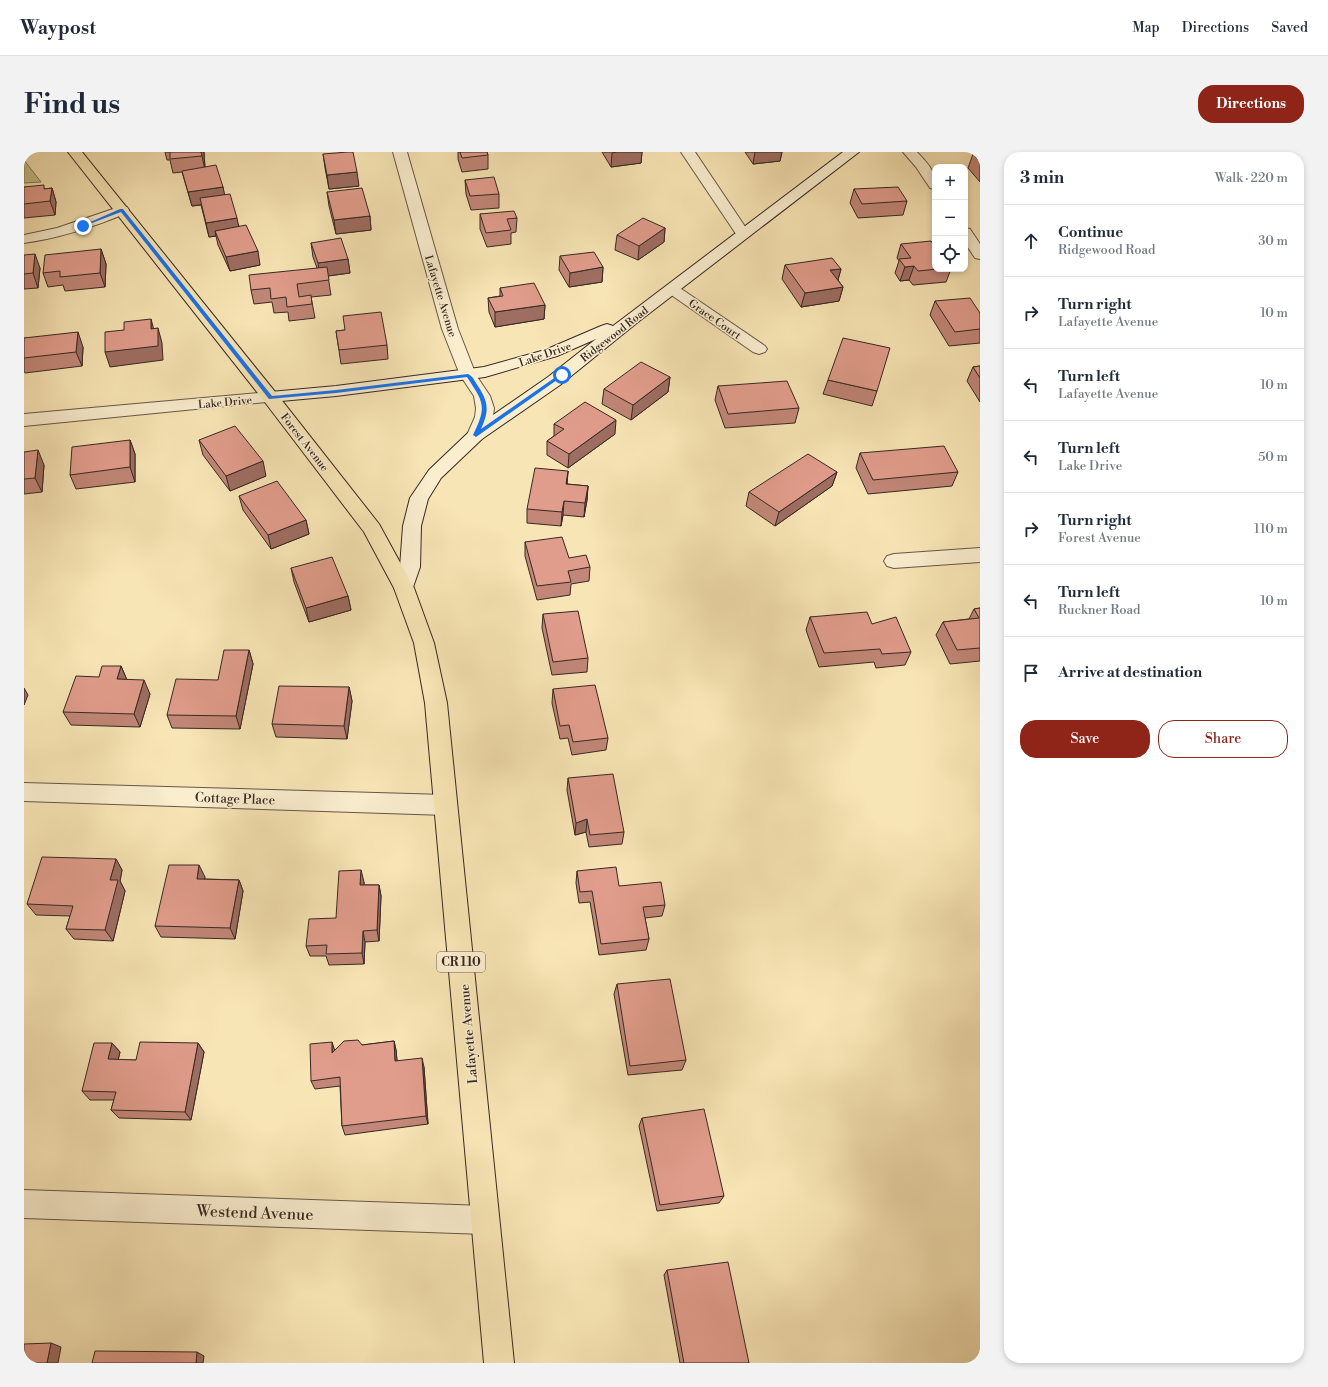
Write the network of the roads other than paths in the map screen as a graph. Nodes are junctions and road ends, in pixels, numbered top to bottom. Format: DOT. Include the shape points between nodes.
graph roads {
  1 [pos="75,152"];
  2 [pos="400,152"];
  3 [pos="688,152"];
  4 [pos="852,152"];
  5 [pos="910,152"];
  6 [pos="932,180"];
  7 [pos="122,210"];
  8 [pos="743,234"];
  9 [pos="968,236"];
  10 [pos="24,239"];
  11 [pos="980,255"];
  12 [pos="672,289"];
  13 [pos="632,319"];
  14 [pos="759,349"];
  15 [pos="468,375"];
  16 [pos="270,397"];
  17 [pos="24,420"];
  18 [pos="476,435"];
  19 [pos="980,554"];
  20 [pos="894,561"];
  21 [pos="399,578"];
  22 [pos="24,792"];
  23 [pos="446,805"];
  24 [pos="24,1204"];
  25 [pos="485,1220"];
  26 [pos="499,1363"];
  1 -- 7 [label="main road, Forest Avenue"];
  2 -- 15 [label="street, Lafayette Avenue" via="450,329"];
  3 -- 8 [label="street"];
  4 -- 8 [label="street, Ridgewood Road"];
  5 -- 6 [label="street"];
  7 -- 10 [label="street" via="83,226"];
  7 -- 16 [label="main road, Forest Avenue"];
  8 -- 12 [label="street, Ridgewood Road"];
  9 -- 11 [label="street"];
  12 -- 13 [label="street, Ridgewood Road"];
  12 -- 14 [label="street, Grace Court"];
  13 -- 15 [label="street, Lake Drive" via="551,353 506,367"];
  13 -- 18 [label="street, Ridgewood Road" via="554,381"];
  15 -- 16 [label="street, Lake Drive" via="336,392"];
  15 -- 18 [label="street, Lafayette Avenue" via="482,396 485,408"];
  16 -- 17 [label="street, Lake Drive"];
  16 -- 21 [label="main road, Forest Avenue" via="372,529"];
  18 -- 21 [label="street, Ridgewood Road" via="435,474 419,498 412,526 410,567"];
  19 -- 20 [label="street"];
  21 -- 23 [label="main road, Lafayette Avenue / CR 110" via="424,642 436,703"];
  22 -- 23 [label="street, Cottage Place"];
  23 -- 25 [label="main road, Lafayette Avenue / CR 110"];
  24 -- 25 [label="street, Westend Avenue"];
  25 -- 26 [label="main road, Lafayette Avenue / CR 110"];
}
